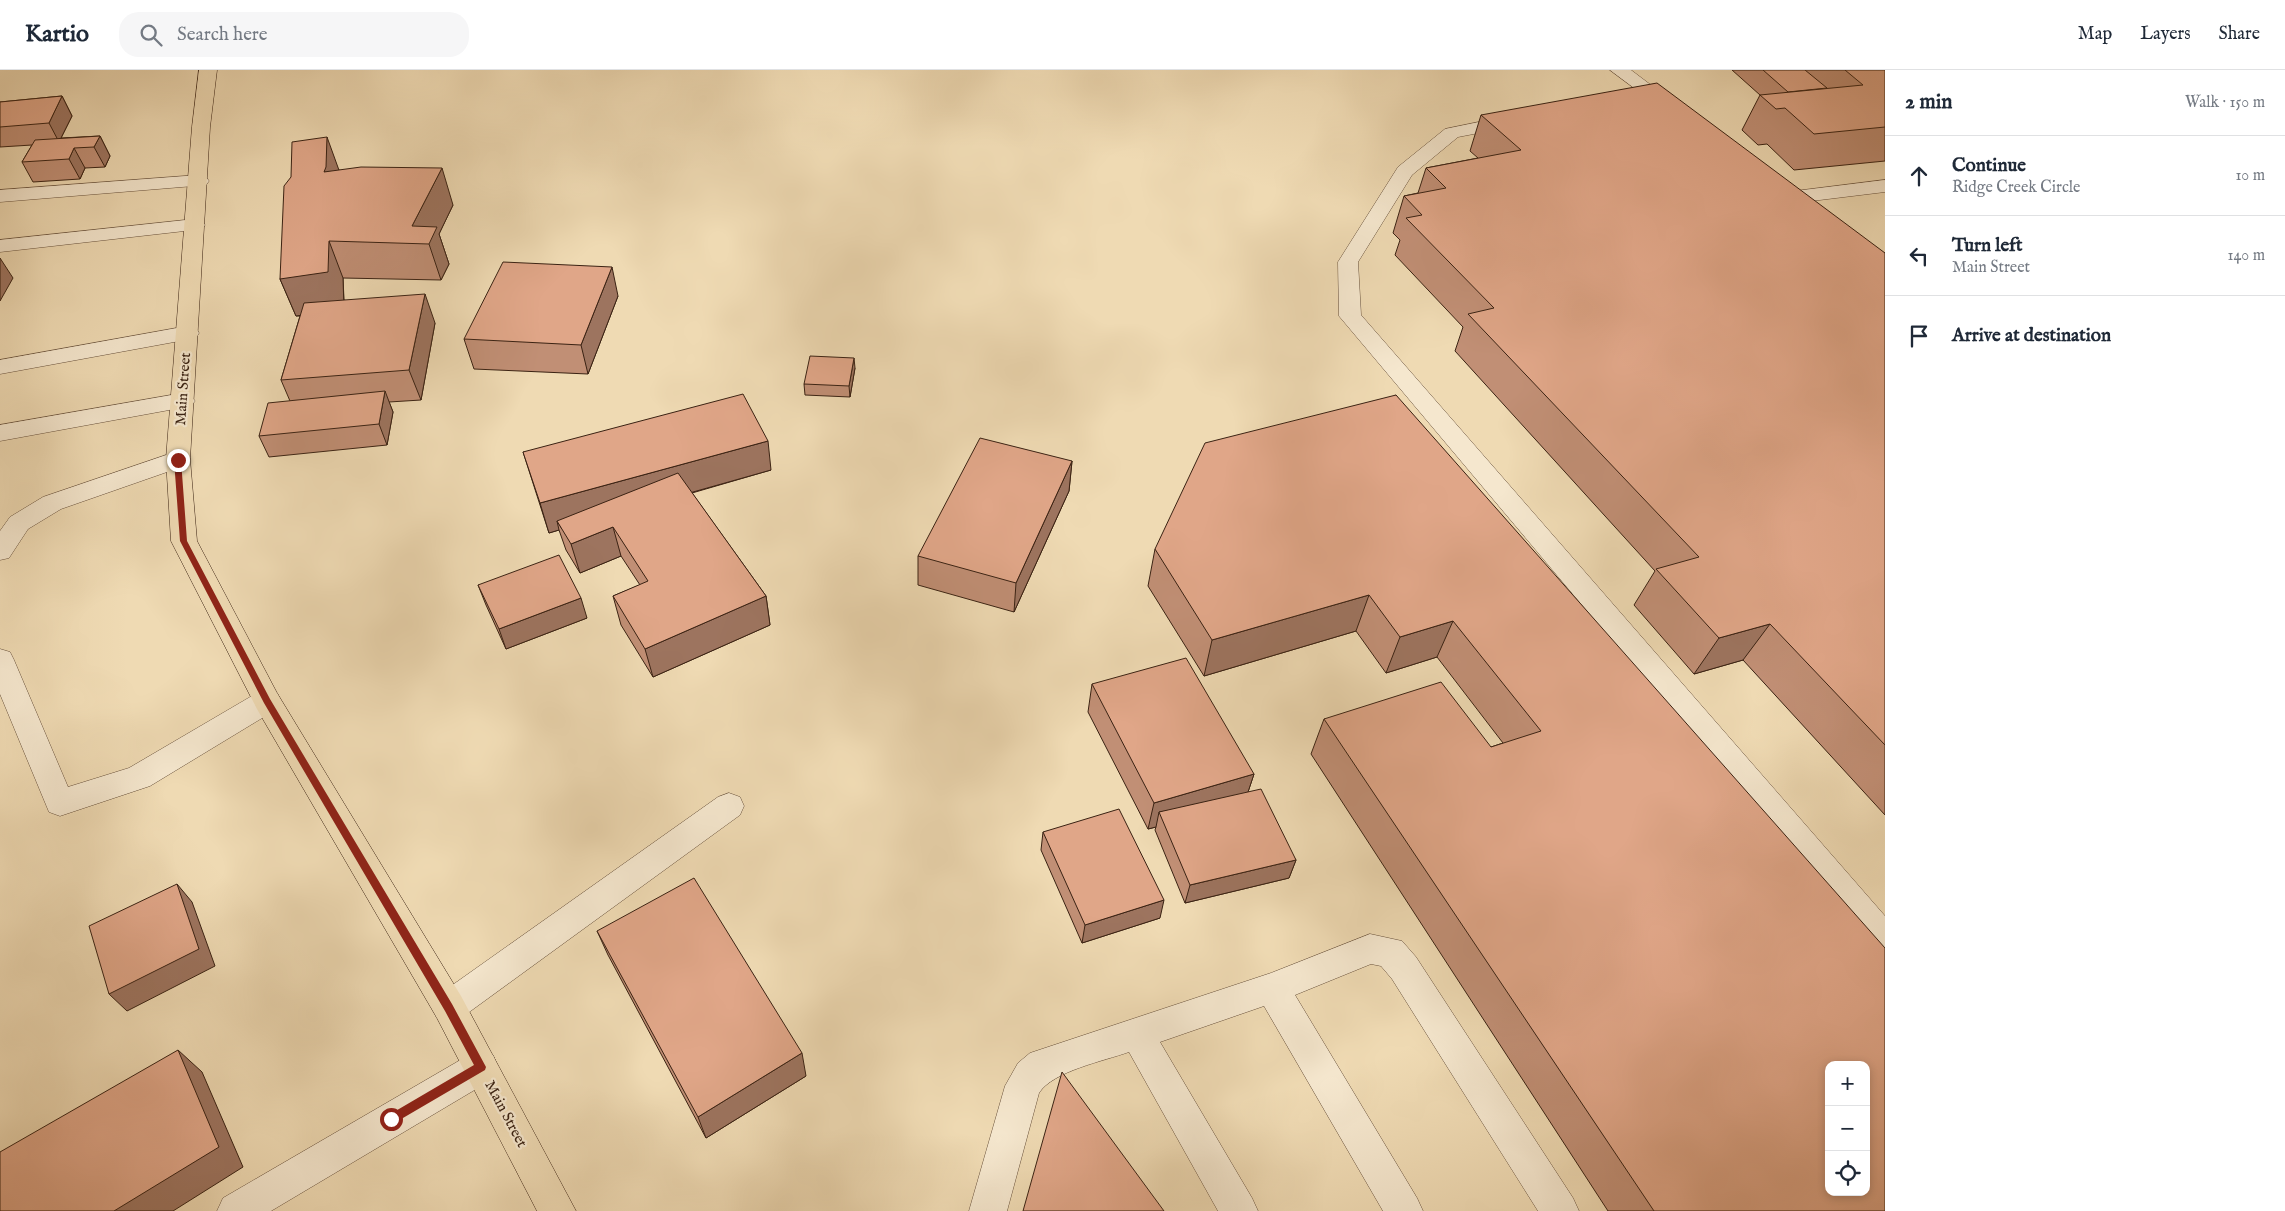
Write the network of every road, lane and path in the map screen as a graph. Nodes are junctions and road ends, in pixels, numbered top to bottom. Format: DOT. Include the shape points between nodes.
graph roads {
  1 [pos="208,70"];
  2 [pos="1619,70"];
  3 [pos="1652,93"];
  4 [pos="1619,100"];
  5 [pos="1536,116"];
  6 [pos="1686,118"];
  7 [pos="199,182"];
  8 [pos="1885,186"];
  9 [pos="0,196"];
  10 [pos="1818,213"];
  11 [pos="195,225"];
  12 [pos="0,246"];
  13 [pos="188,333"];
  14 [pos="0,367"];
  15 [pos="183,401"];
  16 [pos="0,433"];
  17 [pos="178,460"];
  18 [pos="0,551"];
  19 [pos="0,660"];
  20 [pos="267,701"];
  21 [pos="729,806"];
  22 [pos="1885,940"];
  23 [pos="1272,988"];
  24 [pos="448,1007"];
  25 [pos="1137,1034"];
  26 [pos="481,1067"];
  27 [pos="255,1206"];
  28 [pos="557,1211"];
  29 [pos="988,1211"];
  30 [pos="1239,1211"];
  31 [pos="1404,1211"];
  32 [pos="1560,1211"];
  1 -- 7 [label="main road, Main Street"];
  2 -- 3 [label="street"];
  3 -- 4 [label="street"];
  3 -- 6 [label="street"];
  5 -- 22 [label="street" via="1452,133 1406,171 1348,262 1350,316"];
  7 -- 9 [label="street"];
  7 -- 11 [label="main road, Main Street"];
  8 -- 10 [label="street" via="1787,191"];
  11 -- 12 [label="street"];
  11 -- 13 [label="main road, Main Street"];
  13 -- 14 [label="street"];
  13 -- 15 [label="main road, Main Street"];
  15 -- 16 [label="street"];
  15 -- 17 [label="main road, Main Street"];
  17 -- 18 [label="street" via="52,503 19,523"];
  17 -- 20 [label="main road, Main Street" via="184,541"];
  19 -- 20 [label="street" via="60,803 139,778"];
  20 -- 24 [label="main road, Main Street"];
  21 -- 24 [label="street"];
  23 -- 25 [label="street"];
  23 -- 31 [label="street"];
  23 -- 32 [label="street" via="1370,949 1390,952 1404,968"];
  24 -- 26 [label="main road, Main Street"];
  25 -- 29 [label="street" via="1042,1065 1030,1075 1022,1086"];
  25 -- 30 [label="street"];
  26 -- 27 [label="street"];
  26 -- 28 [label="main road, Main Street"];
}
